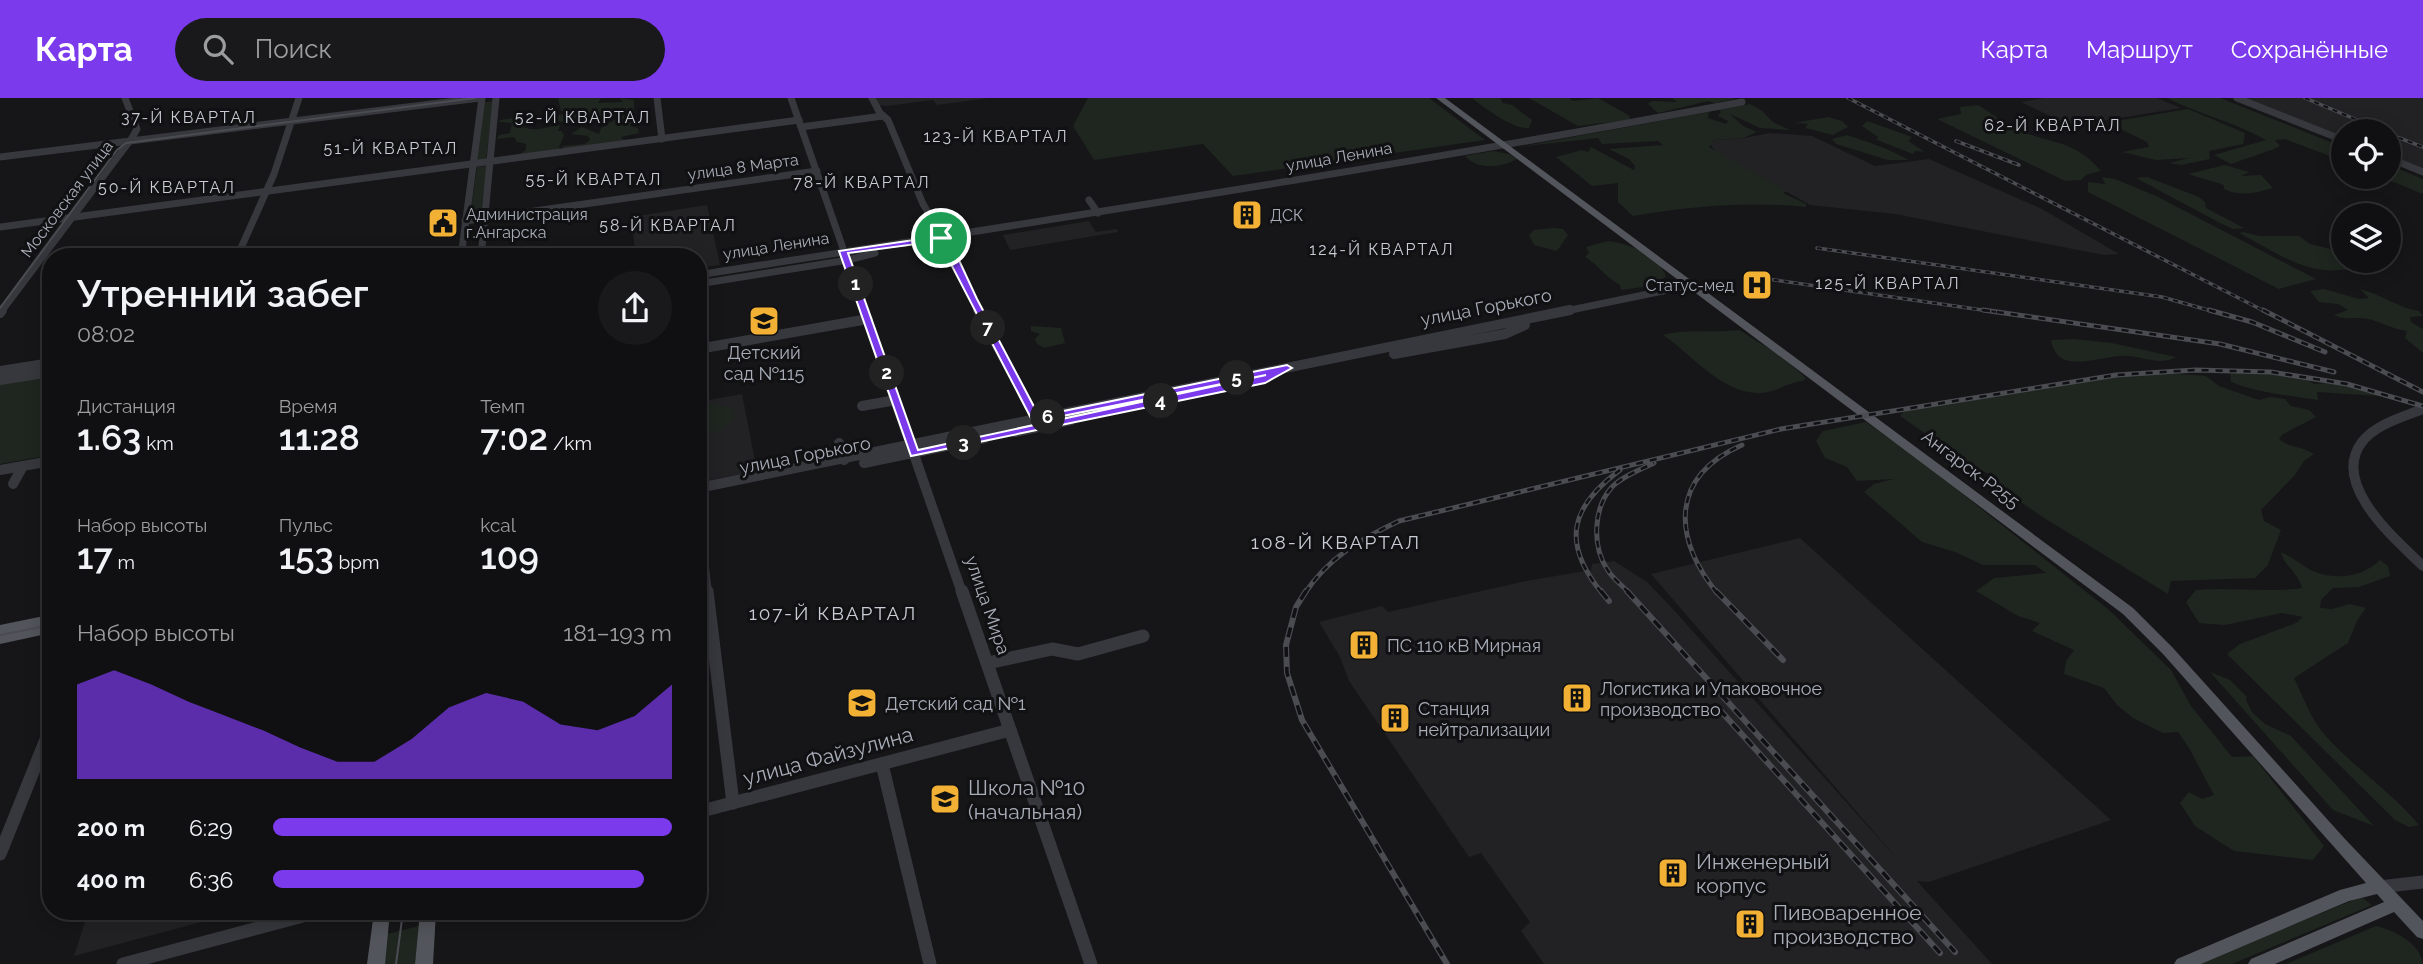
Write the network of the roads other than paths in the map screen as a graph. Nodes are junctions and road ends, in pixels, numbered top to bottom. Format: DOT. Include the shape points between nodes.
graph roads {
  1 [pos="125,98"];
  2 [pos="299,98"];
  3 [pos="459,98"];
  4 [pos="481,98"];
  5 [pos="496,98"];
  6 [pos="657,98"];
  7 [pos="791,98"];
  8 [pos="872,98"];
  9 [pos="1440,98"];
  10 [pos="2237,98"];
  11 [pos="1742,102"];
  12 [pos="883,116"];
  13 [pos="293,120"];
  14 [pos="800,124"];
  15 [pos="2331,135"];
  16 [pos="662,139"];
  17 [pos="130,140"];
  18 [pos="1504,146"];
  19 [pos="0,155"];
  20 [pos="491,162"];
  21 [pos="2401,163"];
  22 [pos="473,164"];
  23 [pos="817,171"];
  24 [pos="2423,172"];
  25 [pos="264,193"];
  26 [pos="1089,200"];
  27 [pos="1098,213"];
  28 [pos="69,218"];
  29 [pos="484,219"];
  30 [pos="465,221"];
  31 [pos="0,226"];
  32 [pos="941,238"];
  33 [pos="47,248"];
  34 [pos="241,248"];
  35 [pos="462,248"];
  36 [pos="482,248"];
  37 [pos="42,255"];
  38 [pos="846,256"];
  39 [pos="707,274"];
  40 [pos="707,282"];
  41 [pos="1692,285"];
  42 [pos="0,313"];
  43 [pos="1534,317"];
  44 [pos="868,319"];
  45 [pos="707,347"];
  46 [pos="1394,354"];
  47 [pos="42,364"];
  48 [pos="0,371"];
  49 [pos="42,373"];
  50 [pos="0,380"];
  51 [pos="896,400"];
  52 [pos="862,406"];
  53 [pos="2421,410"];
  54 [pos="1038,423"];
  55 [pos="839,443"];
  56 [pos="913,450"];
  57 [pos="844,460"];
  58 [pos="42,463"];
  59 [pos="23,466"];
  60 [pos="0,470"];
  61 [pos="13,484"];
  62 [pos="707,486"];
  63 [pos="707,494"];
  64 [pos="2423,566"];
  65 [pos="707,589"];
  66 [pos="42,622"];
  67 [pos="0,630"];
  68 [pos="42,630"];
  69 [pos="1143,636"];
  70 [pos="0,639"];
  71 [pos="988,663"];
  72 [pos="1010,730"];
  73 [pos="42,749"];
  74 [pos="882,764"];
  75 [pos="733,803"];
  76 [pos="707,810"];
  77 [pos="0,854"];
  78 [pos="2419,883"];
  79 [pos="2379,887"];
  80 [pos="2396,904"];
  81 [pos="288,920"];
  82 [pos="381,920"];
  83 [pos="427,920"];
  84 [pos="2423,932"];
  85 [pos="123,964"];
  86 [pos="376,964"];
  87 [pos="424,964"];
  88 [pos="930,964"];
  89 [pos="1091,964"];
  90 [pos="2183,964"];
  91 [pos="2257,964"];
  1 -- 17 [label="street, Московская улица" via="137,129"];
  2 -- 13 [label="street"];
  3 -- 13 [label="street"];
  4 -- 13 [label="street"];
  4 -- 22 [label="street"];
  5 -- 20 [label="street"];
  6 -- 16 [label="street"];
  7 -- 14 [label="street, улица Мира"];
  8 -- 12 [label="street"];
  9 -- 18 [label="main road, Ангарск-Р255"];
  10 -- 15 [label="street"];
  11 -- 18 [label="street, улица Ленина"];
  12 -- 14 [label="street"];
  12 -- 32 [label="street"];
  13 -- 17 [label="street"];
  13 -- 25 [label="street"];
  14 -- 16 [label="street"];
  14 -- 23 [label="street, улица Мира"];
  16 -- 20 [label="street"];
  17 -- 19 [label="street"];
  17 -- 28 [label="street, Московская улица"];
  18 -- 27 [label="street, улица Ленина"];
  18 -- 41 [label="main road, Ангарск-Р255"];
  20 -- 22 [label="street"];
  20 -- 29 [label="street"];
  21 -- 24 [label="street"];
  22 -- 25 [label="street"];
  22 -- 30 [label="street"];
  23 -- 29 [label="street, улица 8 Марта"];
  23 -- 38 [label="street, улица Мира"];
  25 -- 28 [label="street"];
  25 -- 34 [label="street"];
  26 -- 27 [label="street"];
  27 -- 32 [label="street, улица Ленина"];
  28 -- 31 [label="street"];
  28 -- 33 [label="street, Московская улица"];
  29 -- 30 [label="street, улица 8 Марта"];
  29 -- 36 [label="street"];
  30 -- 35 [label="street"];
  32 -- 38 [label="street, улица Ленина"];
  32 -- 38 [label="street, улица Ленина"];
  32 -- 54 [label="street"];
  37 -- 42 [label="street, Московская улица"];
  38 -- 39 [label="street, улица Ленина"];
  38 -- 40 [label="street, улица Ленина"];
  38 -- 44 [label="street, улица Мира"];
  41 -- 43 [label="street, улица Горького"];
  41 -- 79 [label="main road, Ангарск-Р255" via="2128,611"];
  43 -- 46 [label="street" via="1536,321 1506,334"];
  43 -- 54 [label="street, улица Горького"];
  44 -- 45 [label="street"];
  44 -- 51 [label="street, улица Мира"];
  47 -- 48 [label="street"];
  49 -- 50 [label="street"];
  51 -- 52 [label="street"];
  51 -- 56 [label="street, улица Мира"];
  53 -- 64 [label="street" via="2372,430 2359,444 2353,463 2365,504"];
  54 -- 56 [label="street, улица Горького"];
  55 -- 57 [label="street"];
  56 -- 57 [label="street, улица Горького"];
  56 -- 63 [label="street, улица Горького"];
  56 -- 71 [label="street, улица Мира"];
  57 -- 62 [label="street, улица Горького"];
  58 -- 59 [label="street"];
  59 -- 60 [label="street"];
  59 -- 61 [label="street"];
  65 -- 75 [label="street"];
  66 -- 67 [label="main road"];
  68 -- 70 [label="main road"];
  69 -- 71 [label="street" via="1078,654 1052,649"];
  71 -- 72 [label="street, улица Мира"];
  72 -- 74 [label="street, улица Файзулина"];
  72 -- 89 [label="street, улица Мира"];
  73 -- 77 [label="street"];
  74 -- 75 [label="street, улица Файзулина"];
  74 -- 88 [label="street"];
  75 -- 76 [label="street, улица Файзулина"];
  78 -- 79 [label="street"];
  78 -- 80 [label="street"];
  79 -- 80 [label="main road, Ангарск-Р255"];
  79 -- 90 [label="main road" via="2346,895"];
  80 -- 84 [label="main road, Ангарск-Р255"];
  80 -- 91 [label="main road"];
  81 -- 85 [label="street"];
  82 -- 86 [label="main road"];
  83 -- 87 [label="main road"];
}
